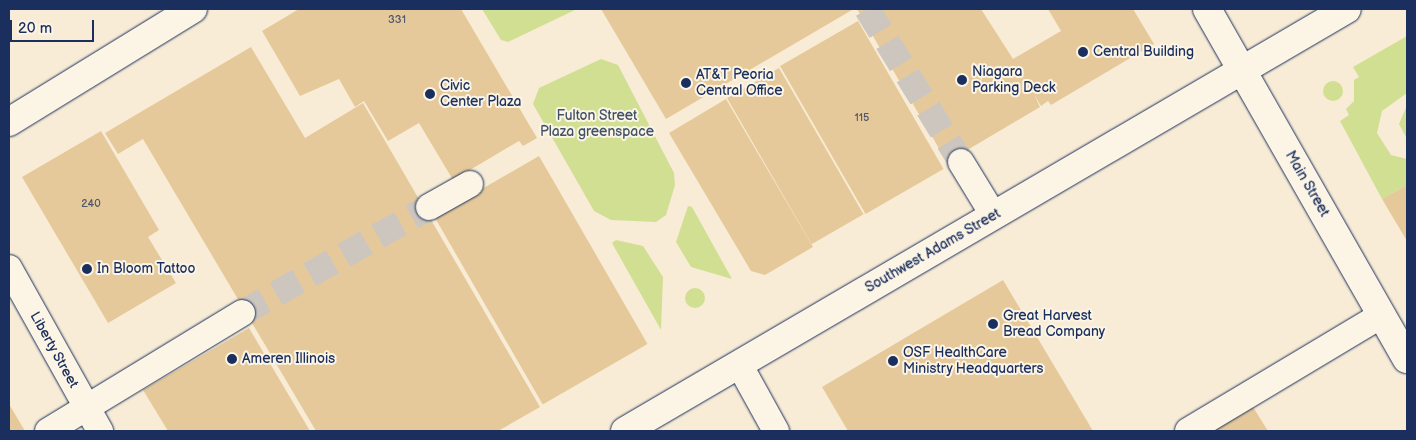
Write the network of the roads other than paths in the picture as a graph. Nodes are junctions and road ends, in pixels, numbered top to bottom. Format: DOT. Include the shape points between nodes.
graph roads {
  1 [pos="193,9"];
  2 [pos="1207,9"];
  3 [pos="1347,9"];
  4 [pos="1241,70"];
  5 [pos="9,122"];
  6 [pos="961,162"];
  7 [pos="470,184"];
  8 [pos="429,207"];
  9 [pos="994,216"];
  10 [pos="9,268"];
  11 [pos="242,313"];
  12 [pos="1382,315"];
  13 [pos="1407,359"];
  14 [pos="739,364"];
  15 [pos="87,408"];
  16 [pos="48,431"];
  17 [pos="100,431"];
  18 [pos="625,431"];
  19 [pos="776,431"];
  20 [pos="1188,431"];
  1 -- 5 [label="main road"];
  2 -- 4 [label="main road, Main Street"];
  3 -- 4 [label="main road, Southwest Adams Street"];
  4 -- 9 [label="main road, Southwest Adams Street"];
  4 -- 12 [label="main road, Main Street"];
  6 -- 9 [label="street"];
  7 -- 8 [label="street"];
  9 -- 14 [label="main road, Southwest Adams Street"];
  10 -- 15 [label="street, Liberty Street"];
  11 -- 15 [label="street"];
  12 -- 13 [label="main road, Main Street"];
  12 -- 20 [label="street"];
  14 -- 18 [label="main road, Southwest Adams Street"];
  14 -- 19 [label="street"];
  15 -- 16 [label="street"];
  15 -- 17 [label="street, Liberty Street"];
}
